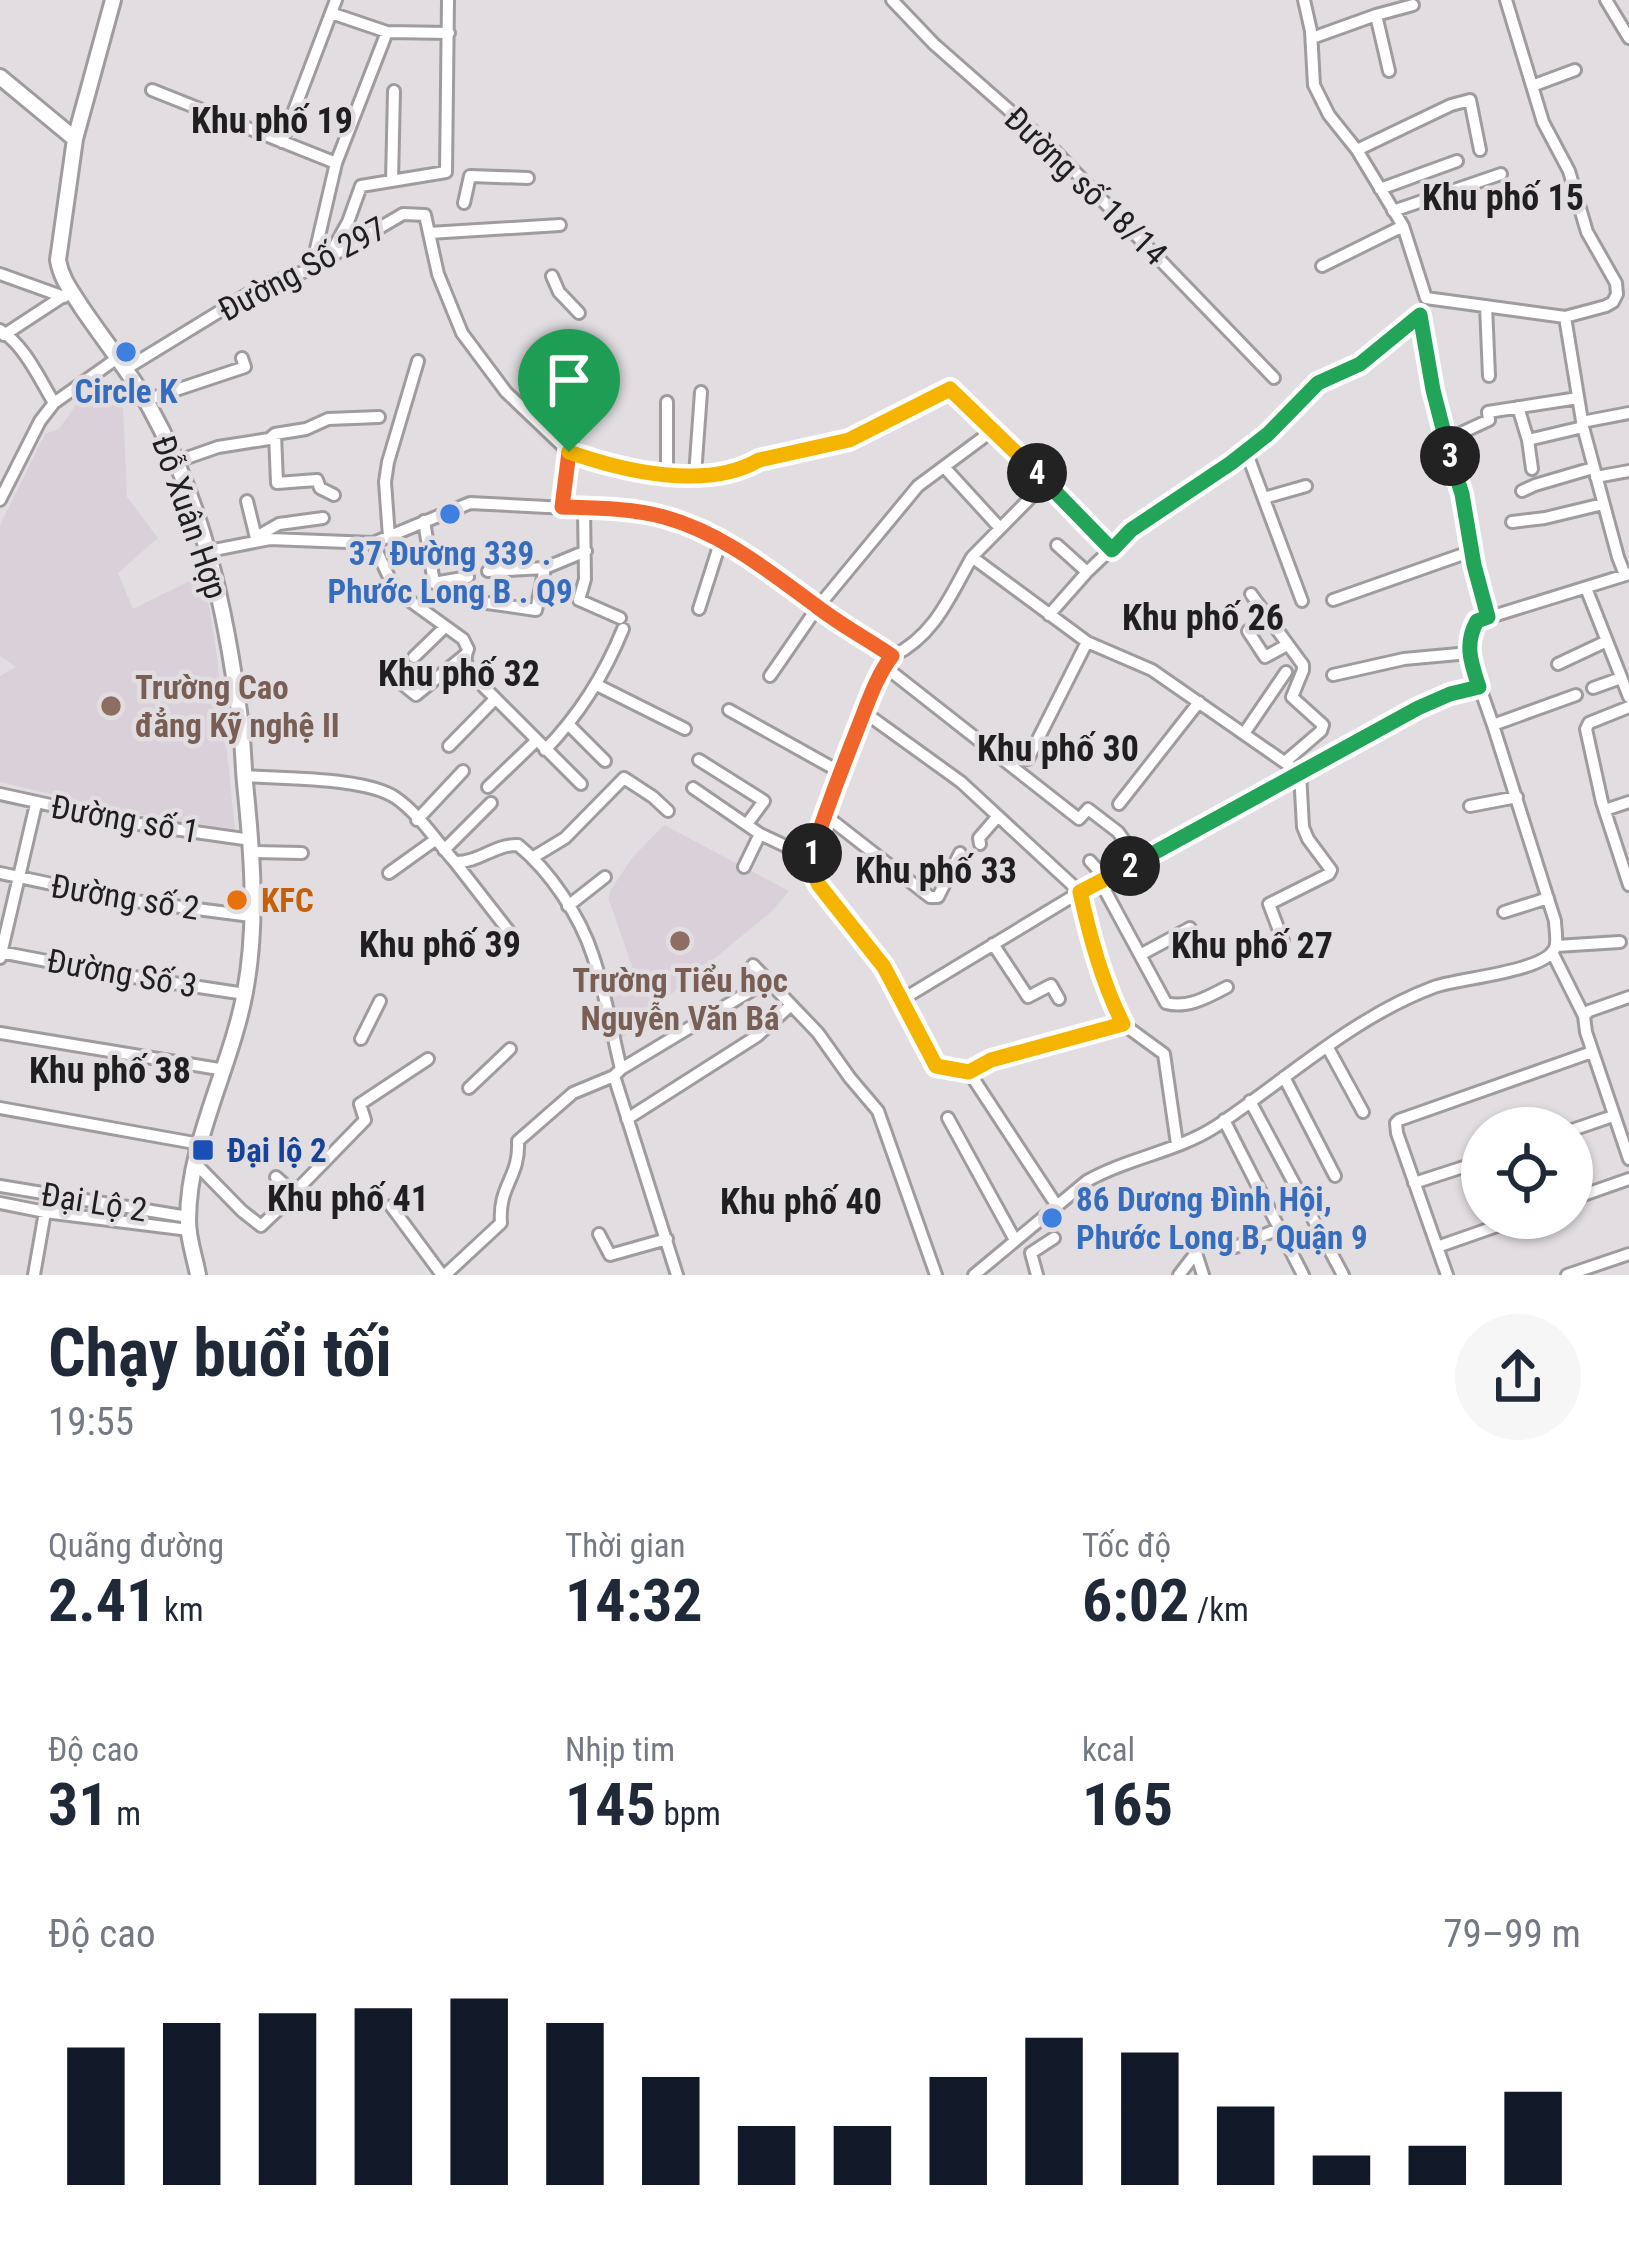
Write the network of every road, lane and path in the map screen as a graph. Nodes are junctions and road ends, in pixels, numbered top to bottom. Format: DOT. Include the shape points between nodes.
graph roads {
  1 [pos="113,0"];
  2 [pos="448,0"];
  3 [pos="892,0"];
  4 [pos="1304,0"];
  5 [pos="1506,0"];
  6 [pos="1606,0"];
  7 [pos="1413,5"];
  8 [pos="333,6"];
  9 [pos="1376,15"];
  10 [pos="387,32"];
  11 [pos="448,34"];
  12 [pos="1312,38"];
  13 [pos="1629,38"];
  14 [pos="1575,70"];
  15 [pos="1389,71"];
  16 [pos="0,76"];
  17 [pos="1532,86"];
  18 [pos="152,91"];
  19 [pos="394,91"];
  20 [pos="75,139"];
  21 [pos="282,142"];
  22 [pos="1357,150"];
  23 [pos="1480,150"];
  24 [pos="1457,161"];
  25 [pos="336,163"];
  26 [pos="1501,174"];
  27 [pos="528,178"];
  28 [pos="392,182"];
  29 [pos="1380,189"];
  30 [pos="464,203"];
  31 [pos="1393,211"];
  32 [pos="560,225"];
  33 [pos="1403,226"];
  34 [pos="430,233"];
  35 [pos="328,258"];
  36 [pos="312,266"];
  37 [pos="1322,266"];
  38 [pos="0,274"];
  39 [pos="552,276"];
  40 [pos="68,294"];
  41 [pos="1426,298"];
  42 [pos="1486,306"];
  43 [pos="579,313"];
  44 [pos="1420,315"];
  45 [pos="1565,317"];
  46 [pos="2,334"];
  47 [pos="242,358"];
  48 [pos="418,361"];
  49 [pos="120,364"];
  50 [pos="1489,376"];
  51 [pos="1274,378"];
  52 [pos="701,392"];
  53 [pos="1578,398"];
  54 [pos="146,400"];
  55 [pos="54,403"];
  56 [pos="667,403"];
  57 [pos="1518,407"];
  58 [pos="1629,413"];
  59 [pos="379,417"];
  60 [pos="575,422"];
  61 [pos="1582,425"];
  62 [pos="992,431"];
  63 [pos="275,434"];
  64 [pos="1446,440"];
  65 [pos="1528,440"];
  66 [pos="1246,451"];
  67 [pos="569,452"];
  68 [pos="178,460"];
  69 [pos="944,467"];
  70 [pos="1532,469"];
  71 [pos="1629,471"];
  72 [pos="1594,473"];
  73 [pos="694,475"];
  74 [pos="667,476"];
  75 [pos="1046,482"];
  76 [pos="1306,486"];
  77 [pos="1522,491"];
  78 [pos="334,495"];
  79 [pos="1264,498"];
  80 [pos="0,500"];
  81 [pos="248,501"];
  82 [pos="1603,504"];
  83 [pos="562,507"];
  84 [pos="584,508"];
  85 [pos="323,518"];
  86 [pos="424,521"];
  87 [pos="1512,522"];
  88 [pos="999,526"];
  89 [pos="389,537"];
  90 [pos="256,539"];
  91 [pos="721,540"];
  92 [pos="373,543"];
  93 [pos="1057,545"];
  94 [pos="1112,550"];
  95 [pos="209,551"];
  96 [pos="586,551"];
  97 [pos="1472,551"];
  98 [pos="972,557"];
  99 [pos="544,568"];
  100 [pos="488,571"];
  101 [pos="1087,572"];
  102 [pos="1627,574"];
  103 [pos="468,577"];
  104 [pos="1586,588"];
  105 [pos="1251,594"];
  106 [pos="1333,600"];
  107 [pos="1302,601"];
  108 [pos="480,602"];
  109 [pos="817,608"];
  110 [pos="699,609"];
  111 [pos="1049,615"];
  112 [pos="1488,617"];
  113 [pos="446,627"];
  114 [pos="1248,631"];
  115 [pos="1607,641"];
  116 [pos="1087,642"];
  117 [pos="1287,645"];
  118 [pos="1469,653"];
  119 [pos="465,655"];
  120 [pos="415,657"];
  121 [pos="888,661"];
  122 [pos="1558,664"];
  123 [pos="1286,672"];
  124 [pos="389,673"];
  125 [pos="1333,675"];
  126 [pos="770,676"];
  127 [pos="1622,678"];
  128 [pos="597,685"];
  129 [pos="1479,687"];
  130 [pos="1593,688"];
  131 [pos="1576,695"];
  132 [pos="1629,697"];
  133 [pos="496,699"];
  134 [pos="1198,702"];
  135 [pos="1629,707"];
  136 [pos="729,710"];
  137 [pos="864,712"];
  138 [pos="1493,724"];
  139 [pos="569,725"];
  140 [pos="685,728"];
  141 [pos="1245,733"];
  142 [pos="540,745"];
  143 [pos="449,746"];
  144 [pos="1028,759"];
  145 [pos="699,760"];
  146 [pos="605,761"];
  147 [pos="1286,761"];
  148 [pos="463,771"];
  149 [pos="840,772"];
  150 [pos="1300,772"];
  151 [pos="245,776"];
  152 [pos="581,784"];
  153 [pos="488,787"];
  154 [pos="693,788"];
  155 [pos="0,794"];
  156 [pos="1517,797"];
  157 [pos="1629,802"];
  158 [pos="491,803"];
  159 [pos="36,804"];
  160 [pos="1119,804"];
  161 [pos="1470,806"];
  162 [pos="1605,810"];
  163 [pos="668,811"];
  164 [pos="825,815"];
  165 [pos="998,816"];
  166 [pos="418,820"];
  167 [pos="747,824"];
  168 [pos="760,834"];
  169 [pos="980,844"];
  170 [pos="440,845"];
  171 [pos="251,846"];
  172 [pos="302,853"];
  173 [pos="960,853"];
  174 [pos="532,858"];
  175 [pos="811,858"];
  176 [pos="1090,861"];
  177 [pos="1139,861"];
  178 [pos="455,862"];
  179 [pos="744,867"];
  180 [pos="0,873"];
  181 [pos="388,873"];
  182 [pos="605,877"];
  183 [pos="18,878"];
  184 [pos="1104,882"];
  185 [pos="1629,885"];
  186 [pos="1080,892"];
  187 [pos="1548,898"];
  188 [pos="568,906"];
  189 [pos="1504,911"];
  190 [pos="251,916"];
  191 [pos="1190,928"];
  192 [pos="515,939"];
  193 [pos="1283,940"];
  194 [pos="1620,942"];
  195 [pos="993,944"];
  196 [pos="1554,949"];
  197 [pos="0,954"];
  198 [pos="1140,955"];
  199 [pos="753,964"];
  200 [pos="763,978"];
  201 [pos="1226,987"];
  202 [pos="244,994"];
  203 [pos="1629,997"];
  204 [pos="903,999"];
  205 [pos="1059,999"];
  206 [pos="380,1001"];
  207 [pos="791,1006"];
  208 [pos="1584,1016"];
  209 [pos="1123,1024"];
  210 [pos="0,1033"];
  211 [pos="361,1039"];
  212 [pos="1328,1048"];
  213 [pos="510,1049"];
  214 [pos="1592,1052"];
  215 [pos="428,1059"];
  216 [pos="225,1070"];
  217 [pos="617,1072"];
  218 [pos="969,1072"];
  219 [pos="1284,1076"];
  220 [pos="469,1088"];
  221 [pos="1250,1101"];
  222 [pos="0,1108"];
  223 [pos="1363,1112"];
  224 [pos="1613,1116"];
  225 [pos="948,1118"];
  226 [pos="627,1120"];
  227 [pos="1224,1120"];
  228 [pos="1593,1123"];
  229 [pos="200,1144"];
  230 [pos="1178,1144"];
  231 [pos="1629,1159"];
  232 [pos="196,1164"];
  233 [pos="1461,1168"];
  234 [pos="1335,1176"];
  235 [pos="276,1177"];
  236 [pos="1629,1179"];
  237 [pos="1414,1183"];
  238 [pos="0,1186"];
  239 [pos="1593,1192"];
  240 [pos="291,1197"];
  241 [pos="0,1203"];
  242 [pos="310,1204"];
  243 [pos="1057,1205"];
  244 [pos="391,1206"];
  245 [pos="46,1212"];
  246 [pos="189,1224"];
  247 [pos="1281,1228"];
  248 [pos="599,1234"];
  249 [pos="1054,1238"];
  250 [pos="1461,1239"];
  251 [pos="667,1240"];
  252 [pos="1015,1240"];
  253 [pos="1234,1246"];
  254 [pos="1437,1247"];
  255 [pos="1629,1254"];
  256 [pos="34,1275"];
  257 [pos="198,1275"];
  258 [pos="443,1275"];
  259 [pos="677,1275"];
  260 [pos="935,1275"];
  261 [pos="974,1275"];
  262 [pos="1037,1275"];
  263 [pos="1178,1275"];
  264 [pos="1203,1275"];
  265 [pos="1303,1275"];
  266 [pos="1343,1275"];
  267 [pos="1447,1275"];
  268 [pos="1567,1275"];
  1 -- 20 [label="main road, Đỗ Xuân Hợp"];
  2 -- 11 [label="street"];
  3 -- 51 [label="street, Đường số 18/14" via="1052,148"];
  4 -- 12 [label="street"];
  5 -- 17 [label="street"];
  6 -- 13 [label="street"];
  7 -- 9 [label="street"];
  8 -- 10 [label="street"];
  8 -- 21 [label="street"];
  9 -- 12 [label="street"];
  9 -- 15 [label="street"];
  10 -- 11 [label="street"];
  10 -- 25 [label="street"];
  11 -- 28 [label="street" via="446,172"];
  12 -- 22 [label="street" via="1314,86"];
  14 -- 17 [label="street"];
  16 -- 20 [label="main road"];
  17 -- 45 [label="street" via="1587,232 1616,283 1606,306"];
  18 -- 21 [label="street"];
  19 -- 28 [label="street"];
  20 -- 40 [label="main road, Đỗ Xuân Hợp" via="58,260"];
  21 -- 25 [label="street"];
  22 -- 23 [label="street" via="1470,100"];
  22 -- 29 [label="street"];
  24 -- 29 [label="street"];
  25 -- 36 [label="street"];
  26 -- 31 [label="street"];
  27 -- 30 [label="street" via="470,176"];
  28 -- 35 [label="street" via="361,186"];
  29 -- 31 [label="street"];
  31 -- 33 [label="street"];
  32 -- 34 [label="street"];
  33 -- 37 [label="street"];
  33 -- 41 [label="street"];
  34 -- 35 [label="street, Đường Số 297" via="425,215 403,214"];
  34 -- 67 [label="street, Đường Số 297" via="462,333 506,392"];
  35 -- 36 [label="street, Đường Số 297"];
  36 -- 49 [label="street, Đường Số 297"];
  38 -- 40 [label="street"];
  39 -- 43 [label="street"];
  40 -- 46 [label="street"];
  40 -- 49 [label="main road, Đỗ Xuân Hợp"];
  41 -- 42 [label="street"];
  41 -- 44 [label="street"];
  42 -- 45 [label="street"];
  42 -- 50 [label="street"];
  44 -- 64 [label="street"];
  44 -- 66 [label="street" via="1360,364 1318,383"];
  45 -- 53 [label="street"];
  46 -- 55 [label="street" via="21,349"];
  47 -- 54 [label="street" via="245,367"];
  48 -- 89 [label="street" via="388,461"];
  49 -- 54 [label="main road, Đỗ Xuân Hợp"];
  49 -- 55 [label="street, Đường Số 297"];
  52 -- 73 [label="street"];
  53 -- 57 [label="street"];
  53 -- 61 [label="street"];
  54 -- 68 [label="main road, Đỗ Xuân Hợp"];
  55 -- 80 [label="street"];
  56 -- 74 [label="street"];
  57 -- 64 [label="street" via="1488,412 1489,420"];
  57 -- 65 [label="street"];
  58 -- 61 [label="street"];
  59 -- 63 [label="street" via="328,418"];
  60 -- 67 [label="street"];
  61 -- 65 [label="street"];
  61 -- 72 [label="street"];
  62 -- 69 [label="street"];
  62 -- 73 [label="street" via="950,389 849,440"];
  62 -- 75 [label="street"];
  63 -- 68 [label="street"];
  63 -- 78 [label="street" via="277,483 316,480"];
  64 -- 97 [label="street"];
  65 -- 70 [label="street"];
  66 -- 79 [label="street"];
  66 -- 94 [label="street"];
  67 -- 74 [label="street"];
  67 -- 83 [label="street"];
  68 -- 95 [label="main road, Đỗ Xuân Hợp"];
  69 -- 88 [label="street"];
  69 -- 109 [label="street" via="918,486"];
  71 -- 72 [label="street"];
  72 -- 77 [label="street"];
  72 -- 82 [label="street"];
  73 -- 74 [label="street"];
  75 -- 88 [label="street"];
  75 -- 94 [label="street"];
  76 -- 79 [label="street"];
  79 -- 107 [label="street"];
  81 -- 90 [label="street"];
  82 -- 87 [label="street"];
  82 -- 102 [label="street"];
  83 -- 84 [label="street"];
  83 -- 86 [label="street" via="470,503"];
  84 -- 91 [label="street" via="663,517"];
  84 -- 96 [label="street"];
  85 -- 90 [label="street" via="279,524"];
  86 -- 89 [label="street"];
  86 -- 103 [label="street" via="434,583"];
  88 -- 98 [label="street"];
  89 -- 92 [label="street"];
  90 -- 92 [label="street"];
  90 -- 95 [label="street"];
  91 -- 109 [label="street"];
  91 -- 110 [label="street"];
  92 -- 113 [label="street" via="395,590"];
  93 -- 101 [label="street"];
  94 -- 101 [label="street"];
  95 -- 151 [label="main road, Đỗ Xuân Hợp"];
  96 -- 99 [label="street"];
  96 -- 128 [label="street" via="579,600 622,624"];
  97 -- 106 [label="street"];
  97 -- 112 [label="street"];
  98 -- 111 [label="street"];
  98 -- 121 [label="street" via="935,623"];
  99 -- 100 [label="street"];
  99 -- 108 [label="street" via="536,610"];
  101 -- 111 [label="street"];
  102 -- 104 [label="street"];
  104 -- 112 [label="street"];
  104 -- 115 [label="street"];
  105 -- 117 [label="street"];
  109 -- 121 [label="street"];
  109 -- 126 [label="street"];
  111 -- 116 [label="street"];
  112 -- 118 [label="street" via="1469,635"];
  113 -- 119 [label="street" via="466,644"];
  113 -- 120 [label="street"];
  114 -- 117 [label="street" via="1265,657"];
  115 -- 122 [label="street"];
  115 -- 127 [label="street"];
  116 -- 134 [label="street" via="1152,670"];
  116 -- 144 [label="street"];
  117 -- 147 [label="street" via="1304,670 1292,697 1323,728"];
  118 -- 125 [label="street"];
  118 -- 129 [label="street"];
  119 -- 124 [label="street" via="416,695"];
  119 -- 133 [label="street"];
  121 -- 137 [label="street"];
  121 -- 177 [label="street" via="1079,819 1088,809 1118,832"];
  123 -- 141 [label="street"];
  127 -- 130 [label="street"];
  127 -- 132 [label="street"];
  128 -- 139 [label="street"];
  128 -- 140 [label="street"];
  129 -- 138 [label="street"];
  129 -- 150 [label="street" via="1418,708"];
  131 -- 138 [label="street"];
  133 -- 142 [label="street"];
  133 -- 143 [label="street"];
  134 -- 141 [label="street"];
  134 -- 160 [label="street"];
  135 -- 162 [label="street" via="1586,729"];
  136 -- 149 [label="street"];
  137 -- 149 [label="street"];
  137 -- 165 [label="street"];
  138 -- 156 [label="street"];
  139 -- 142 [label="street"];
  139 -- 146 [label="street"];
  141 -- 147 [label="street"];
  142 -- 152 [label="street"];
  142 -- 153 [label="street"];
  145 -- 167 [label="street" via="764,801"];
  147 -- 150 [label="street"];
  148 -- 166 [label="street"];
  149 -- 164 [label="street"];
  150 -- 177 [label="street"];
  150 -- 193 [label="street" via="1303,826 1331,870 1269,904"];
  151 -- 166 [label="street" via="384,790"];
  151 -- 171 [label="main road, Đỗ Xuân Hợp"];
  154 -- 167 [label="street"];
  155 -- 159 [label="street, Đường số 1"];
  156 -- 161 [label="street"];
  156 -- 187 [label="street"];
  157 -- 162 [label="street"];
  158 -- 170 [label="street"];
  159 -- 171 [label="street, Đường số 1"];
  159 -- 183 [label="street"];
  162 -- 185 [label="street"];
  163 -- 174 [label="street" via="624,778 565,838"];
  164 -- 173 [label="street" via="929,897 938,897"];
  164 -- 175 [label="street"];
  165 -- 169 [label="street"];
  165 -- 186 [label="street"];
  166 -- 170 [label="street"];
  167 -- 168 [label="street"];
  168 -- 175 [label="street"];
  168 -- 179 [label="street"];
  170 -- 178 [label="street"];
  170 -- 181 [label="street"];
  171 -- 172 [label="street, Đường số 1"];
  171 -- 190 [label="main road, Đỗ Xuân Hợp"];
  174 -- 178 [label="street" via="511,844"];
  174 -- 188 [label="street"];
  175 -- 204 [label="street" via="819,885"];
  176 -- 184 [label="street"];
  177 -- 184 [label="street"];
  178 -- 192 [label="street"];
  180 -- 183 [label="street, Đường số 2"];
  182 -- 188 [label="street"];
  183 -- 190 [label="street, Đường số 2"];
  183 -- 197 [label="street"];
  184 -- 186 [label="street"];
  184 -- 198 [label="street"];
  186 -- 195 [label="street"];
  186 -- 209 [label="street"];
  187 -- 189 [label="street"];
  187 -- 196 [label="street"];
  188 -- 217 [label="street" via="593,955"];
  190 -- 202 [label="main road, Đỗ Xuân Hợp"];
  191 -- 198 [label="street"];
  194 -- 196 [label="street"];
  195 -- 204 [label="street"];
  195 -- 205 [label="street" via="1028,997 1051,985"];
  196 -- 208 [label="street"];
  196 -- 212 [label="street" via="1524,967 1394,1004"];
  197 -- 202 [label="street, Đường Số 3"];
  198 -- 201 [label="street" via="1166,1004 1201,1001"];
  199 -- 200 [label="street"];
  200 -- 207 [label="street"];
  200 -- 217 [label="street"];
  202 -- 216 [label="main road, Đỗ Xuân Hợp"];
  203 -- 208 [label="street"];
  204 -- 218 [label="street" via="936,1066"];
  206 -- 211 [label="street"];
  207 -- 226 [label="street"];
  207 -- 260 [label="street" via="878,1111"];
  208 -- 214 [label="street"];
  209 -- 218 [label="street"];
  209 -- 230 [label="street" via="1164,1054"];
  210 -- 216 [label="street"];
  212 -- 219 [label="street"];
  212 -- 223 [label="street"];
  213 -- 220 [label="street"];
  214 -- 224 [label="street"];
  214 -- 237 [label="street" via="1399,1120"];
  215 -- 240 [label="street" via="359,1104 364,1120"];
  216 -- 229 [label="main road, Đỗ Xuân Hợp"];
  217 -- 226 [label="street"];
  217 -- 258 [label="street" via="574,1094 518,1141 501,1222"];
  218 -- 243 [label="street"];
  219 -- 221 [label="street"];
  219 -- 234 [label="street"];
  221 -- 227 [label="street"];
  221 -- 266 [label="street"];
  222 -- 229 [label="street"];
  224 -- 228 [label="street"];
  224 -- 231 [label="street"];
  225 -- 252 [label="street"];
  226 -- 251 [label="street"];
  227 -- 230 [label="street"];
  227 -- 247 [label="street"];
  229 -- 232 [label="main road, Đỗ Xuân Hợp"];
  230 -- 243 [label="street" via="1106,1170"];
  232 -- 240 [label="street" via="262,1226"];
  232 -- 246 [label="main road, Đỗ Xuân Hợp"];
  233 -- 237 [label="street"];
  235 -- 240 [label="street"];
  236 -- 239 [label="street"];
  237 -- 254 [label="street"];
  238 -- 246 [label="street, Đại Lộ 2"];
  240 -- 242 [label="street"];
  241 -- 245 [label="street, Đại Lộ 2"];
  243 -- 252 [label="street"];
  244 -- 258 [label="street"];
  245 -- 246 [label="street, Đại Lộ 2"];
  245 -- 256 [label="street"];
  246 -- 257 [label="main road, Đỗ Xuân Hợp"];
  247 -- 253 [label="street"];
  247 -- 265 [label="street"];
  248 -- 251 [label="street" via="610,1255"];
  249 -- 262 [label="street" via="1031,1253"];
  250 -- 254 [label="street"];
  251 -- 259 [label="street"];
  252 -- 261 [label="street"];
  254 -- 267 [label="street"];
  255 -- 268 [label="street"];
  263 -- 264 [label="street" via="1196,1253"];
}
